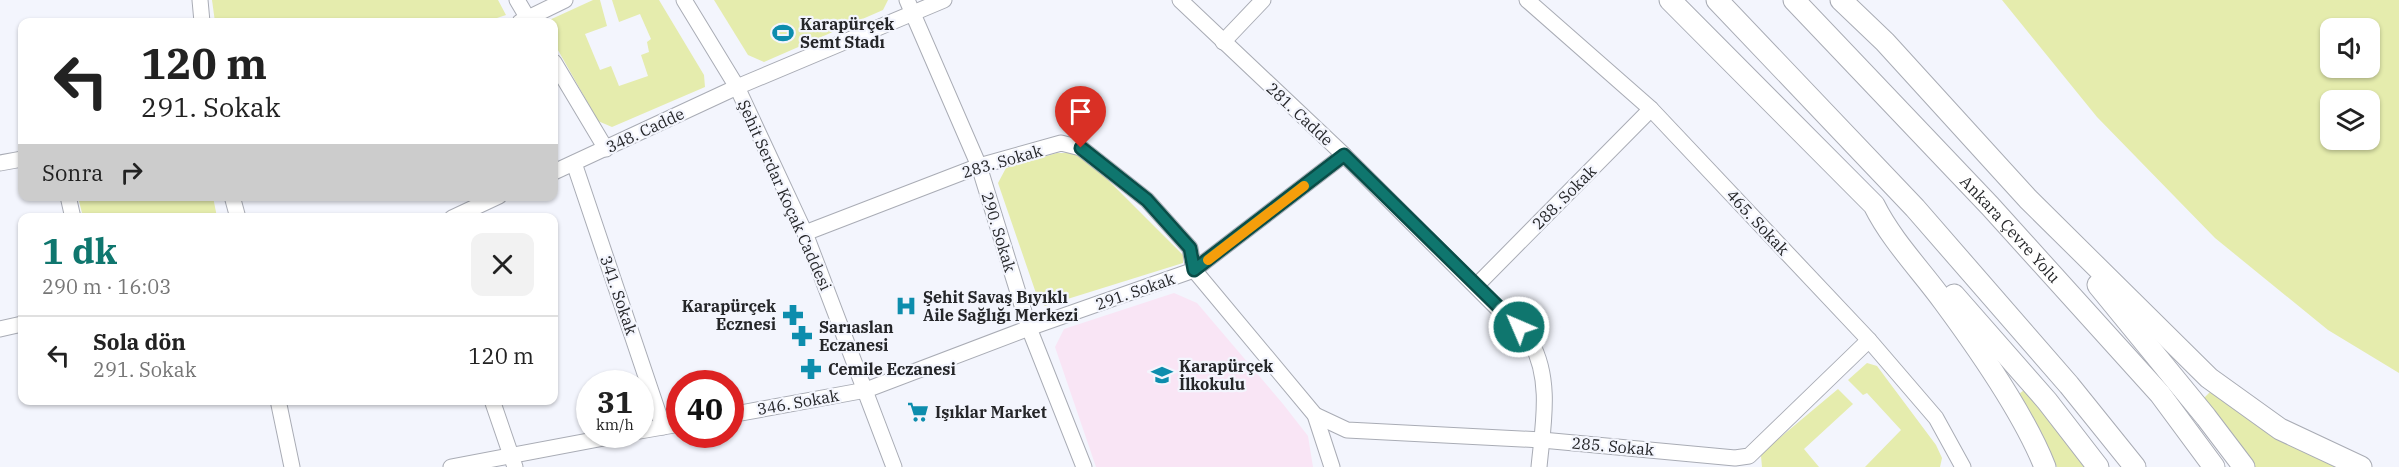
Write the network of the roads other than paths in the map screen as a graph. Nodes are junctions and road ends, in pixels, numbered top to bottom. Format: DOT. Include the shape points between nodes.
graph roads {
  1 [pos="200,0"];
  2 [pos="517,0"];
  3 [pos="566,0"];
  4 [pos="684,0"];
  5 [pos="944,0"];
  6 [pos="1180,0"];
  7 [pos="1263,0"];
  8 [pos="1527,0"];
  9 [pos="1670,0"];
  10 [pos="1717,0"];
  11 [pos="1794,0"];
  12 [pos="1841,0"];
  13 [pos="910,6"];
  14 [pos="202,18"];
  15 [pos="525,18"];
  16 [pos="532,18"];
  17 [pos="1223,42"];
  18 [pos="558,69"];
  19 [pos="737,87"];
  20 [pos="1651,109"];
  21 [pos="606,148"];
  22 [pos="1344,155"];
  23 [pos="18,160"];
  24 [pos="0,163"];
  25 [pos="574,163"];
  26 [pos="979,166"];
  27 [pos="558,170"];
  28 [pos="2028,199"];
  29 [pos="488,201"];
  30 [pos="1874,205"];
  31 [pos="463,213"];
  32 [pos="806,233"];
  33 [pos="1194,270"];
  34 [pos="1477,285"];
  35 [pos="18,325"];
  36 [pos="1029,328"];
  37 [pos="0,329"];
  38 [pos="1869,340"];
  39 [pos="866,390"];
  40 [pos="279,405"];
  41 [pos="494,405"];
  42 [pos="744,412"];
  43 [pos="1314,415"];
  44 [pos="666,426"];
  45 [pos="663,427"];
  46 [pos="654,429"];
  47 [pos="1347,430"];
  48 [pos="1542,440"];
  49 [pos="576,446"];
  50 [pos="513,461"];
  51 [pos="1750,461"];
  52 [pos="1332,465"];
  53 [pos="292,467"];
  54 [pos="452,467"];
  55 [pos="894,467"];
  56 [pos="1084,467"];
  57 [pos="1539,467"];
  58 [pos="1963,467"];
  59 [pos="2046,467"];
  60 [pos="2098,467"];
  61 [pos="2135,467"];
  62 [pos="2214,467"];
  63 [pos="2244,467"];
  64 [pos="2361,467"];
  1 -- 14 [label="street"];
  2 -- 15 [label="street"];
  3 -- 16 [label="street"];
  4 -- 19 [label="street, Şehit Serdar Koçak Caddesi"];
  5 -- 13 [label="street"];
  6 -- 17 [label="street, 281. Cadde"];
  7 -- 17 [label="street"];
  8 -- 20 [label="street, 465. Sokak"];
  9 -- 30 [label="highway"];
  10 -- 61 [label="highway" via="1915,208"];
  11 -- 62 [label="highway, Ankara Çevre Yolu" via="1990,206 2160,394"];
  12 -- 28 [label="highway" via="1885,42"];
  13 -- 19 [label="street"];
  13 -- 26 [label="street, 290. Sokak"];
  17 -- 22 [label="street, 281. Cadde"];
  18 -- 21 [label="street"];
  19 -- 21 [label="street, 348. Cadde"];
  19 -- 32 [label="street, Şehit Serdar Koçak Caddesi"];
  20 -- 34 [label="street, 288. Sokak"];
  20 -- 38 [label="street, 465. Sokak"];
  21 -- 25 [label="street, 348. Cadde"];
  22 -- 33 [label="street, 291. Sokak"];
  22 -- 34 [label="street, 281. Cadde"];
  23 -- 24 [label="street"];
  25 -- 27 [label="street, 348. Cadde"];
  25 -- 45 [label="street, 341. Sokak"];
  26 -- 32 [label="street, 283. Sokak"];
  26 -- 33 [label="street, 283. Sokak" via="1061,143 1081,148 1147,200 1190,248"];
  26 -- 36 [label="street, 290. Sokak"];
  28 -- 63 [label="highway"];
  28 -- 64 [label="highway" via="2209,378 2280,429"];
  29 -- 31 [label="street"];
  30 -- 59 [label="highway" via="1886,229 1944,301 2000,383"];
  30 -- 60 [label="highway" via="2047,401"];
  32 -- 39 [label="street, Şehit Serdar Koçak Caddesi"];
  33 -- 36 [label="street, 291. Sokak"];
  33 -- 43 [label="street, 283. Sokak"];
  34 -- 48 [label="street, 281. Cadde" via="1519,327 1538,354 1544,387"];
  35 -- 37 [label="street"];
  36 -- 39 [label="street, 291. Sokak"];
  36 -- 56 [label="street, 290. Sokak"];
  38 -- 51 [label="street, 285. Sokak"];
  38 -- 58 [label="street, 465. Sokak" via="1936,418"];
  39 -- 42 [label="street, 346. Sokak"];
  39 -- 55 [label="street, Şehit Serdar Koçak Caddesi"];
  40 -- 53 [label="street"];
  41 -- 50 [label="street"];
  43 -- 47 [label="street, 285. Sokak"];
  43 -- 52 [label="street, 283. Sokak"];
  44 -- 45 [label="street"];
  45 -- 46 [label="street"];
  47 -- 48 [label="street, 285. Sokak"];
  47 -- 52 [label="street" via="1336,448"];
  48 -- 51 [label="street, 285. Sokak"];
  48 -- 57 [label="street, 281. Cadde"];
  49 -- 50 [label="street"];
  50 -- 54 [label="street"];
}
